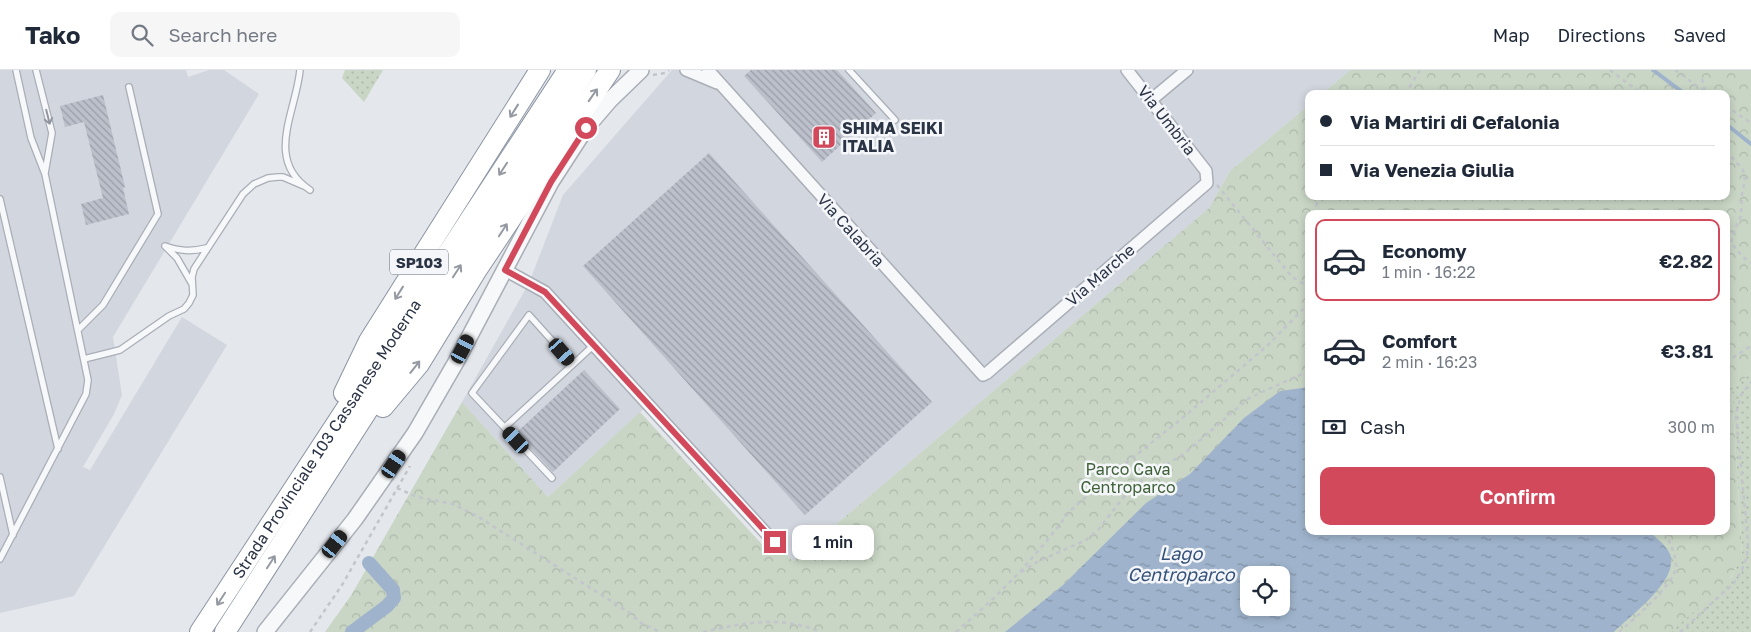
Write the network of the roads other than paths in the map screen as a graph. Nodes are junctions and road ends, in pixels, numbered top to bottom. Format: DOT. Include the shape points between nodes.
graph roads {
  1 [pos="16,70"];
  2 [pos="36,70"];
  3 [pos="300,70"];
  4 [pos="540,70"];
  5 [pos="568,70"];
  6 [pos="586,70"];
  7 [pos="610,70"];
  8 [pos="641,70"];
  9 [pos="686,70"];
  10 [pos="708,70"];
  11 [pos="849,70"];
  12 [pos="1127,70"];
  13 [pos="1187,70"];
  14 [pos="720,84"];
  15 [pos="129,87"];
  16 [pos="1151,100"];
  17 [pos="895,120"];
  18 [pos="1206,170"];
  19 [pos="45,174"];
  20 [pos="0,200"];
  21 [pos="206,248"];
  22 [pos="505,270"];
  23 [pos="193,286"];
  24 [pos="78,330"];
  25 [pos="594,345"];
  26 [pos="84,359"];
  27 [pos="573,364"];
  28 [pos="984,375"];
  29 [pos="504,427"];
  30 [pos="58,449"];
  31 [pos="311,461"];
  32 [pos="329,472"];
  33 [pos="0,477"];
  34 [pos="552,478"];
  35 [pos="13,535"];
  36 [pos="775,542"];
  37 [pos="0,559"];
  38 [pos="200,632"];
  39 [pos="225,632"];
  40 [pos="265,632"];
  1 -- 19 [label="lane" via="31,138"];
  2 -- 19 [label="lane, one-way" via="52,133"];
  3 -- 21 [label="lane" via="285,153 290,170 307,188 283,177 268,178 254,184 243,194"];
  4 -- 31 [label="highway, SP103, one-way" via="369,341"];
  5 -- 31 [label="highway, Strada Provinciale 103 Cassanese Moderna / SP103, one-way"];
  32 -- 6 [label="highway, Strada Provinciale 103 Cassanese Moderna / SP103, one-way"];
  32 -- 7 [label="highway, SP103, one-way" via="419,364 476,271"];
  8 -- 22 [label="street" via="596,116 567,156"];
  9 -- 14 [label="street, Via Calabria"];
  10 -- 14 [label="street, Via Calabria"];
  11 -- 17 [label="lane"];
  12 -- 16 [label="street, Via Umbria"];
  13 -- 16 [label="street"];
  14 -- 28 [label="street, Via Calabria"];
  15 -- 24 [label="lane" via="158,214 103,305"];
  16 -- 18 [label="street, Via Umbria"];
  18 -- 28 [label="street, Via Marche" via="1204,186"];
  19 -- 24 [label="lane"];
  20 -- 30 [label="lane"];
  21 -- 23 [label="lane" via="194,269"];
  21 -- 23 [label="lane" via="194,252 165,246 177,258"];
  22 -- 25 [label="street" via="545,292"];
  22 -- 40 [label="street" via="415,433 355,519"];
  23 -- 26 [label="lane" via="193,295 184,309 120,350"];
  24 -- 26 [label="lane"];
  25 -- 27 [label="lane"];
  25 -- 36 [label="street"];
  26 -- 30 [label="lane" via="88,380 86,394"];
  27 -- 29 [label="lane"];
  27 -- 29 [label="lane" via="529,315 472,393"];
  29 -- 34 [label="lane"];
  30 -- 35 [label="lane"];
  31 -- 38 [label="highway, Strada Provinciale 103 Cassanese Moderna / SP103, one-way"];
  39 -- 32 [label="highway, Strada Provinciale 103 Cassanese Moderna / SP103, one-way"];
  33 -- 35 [label="lane"];
  35 -- 37 [label="lane"];
}
